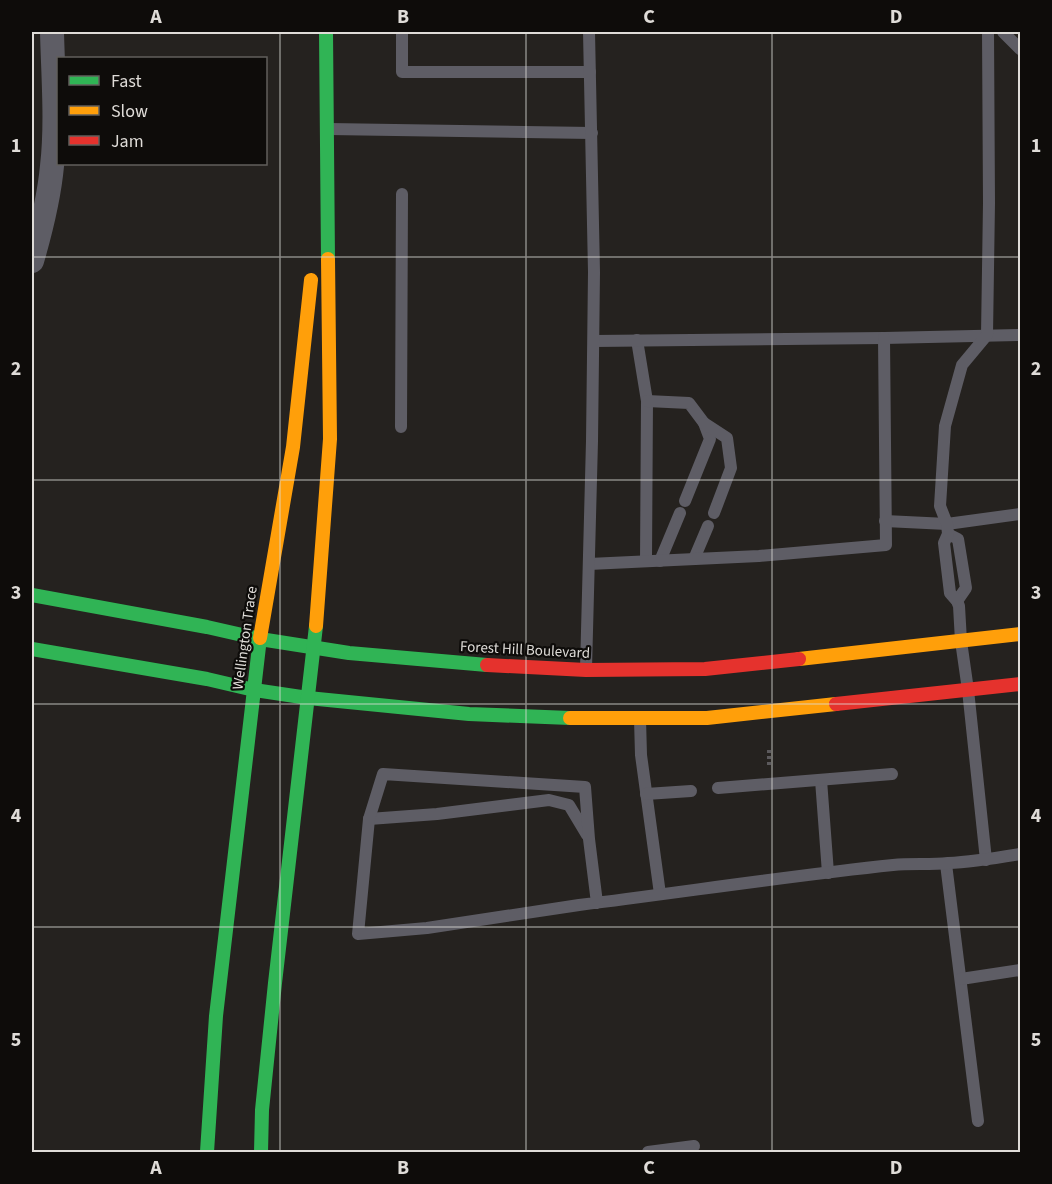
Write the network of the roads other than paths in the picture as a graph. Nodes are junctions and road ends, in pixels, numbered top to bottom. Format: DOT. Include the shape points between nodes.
graph roads {
  1 [pos="52,32"];
  2 [pos="326,32"];
  3 [pos="402,32"];
  4 [pos="589,32"];
  5 [pos="988,32"];
  6 [pos="1003,32"];
  7 [pos="1020,49"];
  8 [pos="590,72"];
  9 [pos="328,129"];
  10 [pos="592,133"];
  11 [pos="402,194"];
  12 [pos="315,247"];
  13 [pos="32,261"];
  14 [pos="312,270"];
  15 [pos="987,335"];
  16 [pos="1020,335"];
  17 [pos="884,338"];
  18 [pos="637,340"];
  19 [pos="594,341"];
  20 [pos="647,401"];
  21 [pos="704,423"];
  22 [pos="401,427"];
  23 [pos="685,501"];
  24 [pos="680,513"];
  25 [pos="714,513"];
  26 [pos="1020,514"];
  27 [pos="885,521"];
  28 [pos="708,526"];
  29 [pos="948,529"];
  30 [pos="694,559"];
  31 [pos="646,561"];
  32 [pos="660,561"];
  33 [pos="589,564"];
  34 [pos="32,595"];
  35 [pos="1020,634"];
  36 [pos="260,639"];
  37 [pos="961,641"];
  38 [pos="314,648"];
  39 [pos="32,649"];
  40 [pos="586,670"];
  41 [pos="1020,684"];
  42 [pos="254,690"];
  43 [pos="968,690"];
  44 [pos="308,698"];
  45 [pos="640,719"];
  46 [pos="892,774"];
  47 [pos="821,780"];
  48 [pos="718,788"];
  49 [pos="690,790"];
  50 [pos="646,794"];
  51 [pos="369,819"];
  52 [pos="589,839"];
  53 [pos="1020,854"];
  54 [pos="986,860"];
  55 [pos="946,864"];
  56 [pos="828,873"];
  57 [pos="660,894"];
  58 [pos="597,903"];
  59 [pos="1020,970"];
  60 [pos="961,979"];
  61 [pos="978,1121"];
  62 [pos="694,1146"];
  63 [pos="207,1152"];
  64 [pos="261,1152"];
  65 [pos="648,1152"];
  1 -- 13 [label="street" via="53,164"];
  2 -- 9 [label="street"];
  3 -- 8 [label="lane" via="402,72"];
  4 -- 8 [label="lane"];
  5 -- 15 [label="lane"];
  6 -- 7 [label="lane"];
  8 -- 10 [label="lane"];
  9 -- 10 [label="lane"];
  9 -- 12 [label="street"];
  9 -- 38 [label="street" via="330,439"];
  10 -- 19 [label="lane"];
  11 -- 22 [label="lane"];
  14 -- 36 [label="street, Wellington Trace" via="293,447"];
  15 -- 16 [label="lane"];
  15 -- 17 [label="lane"];
  15 -- 29 [label="lane" via="962,365 945,426 940,506"];
  17 -- 18 [label="lane"];
  17 -- 27 [label="lane"];
  18 -- 19 [label="lane"];
  18 -- 20 [label="lane"];
  19 -- 33 [label="lane"];
  20 -- 21 [label="lane" via="689,403"];
  20 -- 31 [label="lane"];
  21 -- 23 [label="lane" via="710,439"];
  21 -- 25 [label="lane" via="727,438 731,468"];
  24 -- 32 [label="lane"];
  26 -- 29 [label="lane"];
  27 -- 29 [label="lane"];
  27 -- 30 [label="lane" via="886,545"];
  28 -- 30 [label="lane"];
  29 -- 37 [label="lane" via="958,539 966,588 957,601"];
  30 -- 32 [label="lane"];
  31 -- 32 [label="lane"];
  31 -- 33 [label="lane"];
  33 -- 40 [label="lane"];
  34 -- 36 [label="street, Forest Hill Boulevard"];
  35 -- 37 [label="street, Forest Hill Boulevard"];
  36 -- 38 [label="street, Forest Hill Boulevard"];
  36 -- 42 [label="street, Wellington Trace"];
  37 -- 40 [label="street, Forest Hill Boulevard" via="705,669"];
  37 -- 43 [label="lane"];
  38 -- 40 [label="street, Forest Hill Boulevard" via="467,664"];
  38 -- 44 [label="street"];
  39 -- 42 [label="street"];
  41 -- 43 [label="street"];
  42 -- 44 [label="street"];
  42 -- 63 [label="street, Wellington Trace" via="216,1016"];
  43 -- 45 [label="street" via="707,718"];
  43 -- 54 [label="lane"];
  44 -- 45 [label="street" via="469,714"];
  44 -- 64 [label="street" via="275,983"];
  45 -- 50 [label="lane"];
  46 -- 47 [label="lane"];
  47 -- 48 [label="lane"];
  47 -- 56 [label="lane"];
  49 -- 50 [label="lane"];
  50 -- 57 [label="lane"];
  51 -- 52 [label="lane" via="549,800 568,806"];
  51 -- 52 [label="lane" via="383,774 585,787"];
  51 -- 58 [label="lane" via="358,934"];
  52 -- 58 [label="lane"];
  53 -- 54 [label="lane"];
  54 -- 55 [label="lane"];
  55 -- 56 [label="lane" via="896,864"];
  55 -- 60 [label="lane"];
  56 -- 57 [label="lane"];
  57 -- 58 [label="lane"];
  59 -- 60 [label="lane"];
  60 -- 61 [label="lane"];
  62 -- 65 [label="lane"];
}
